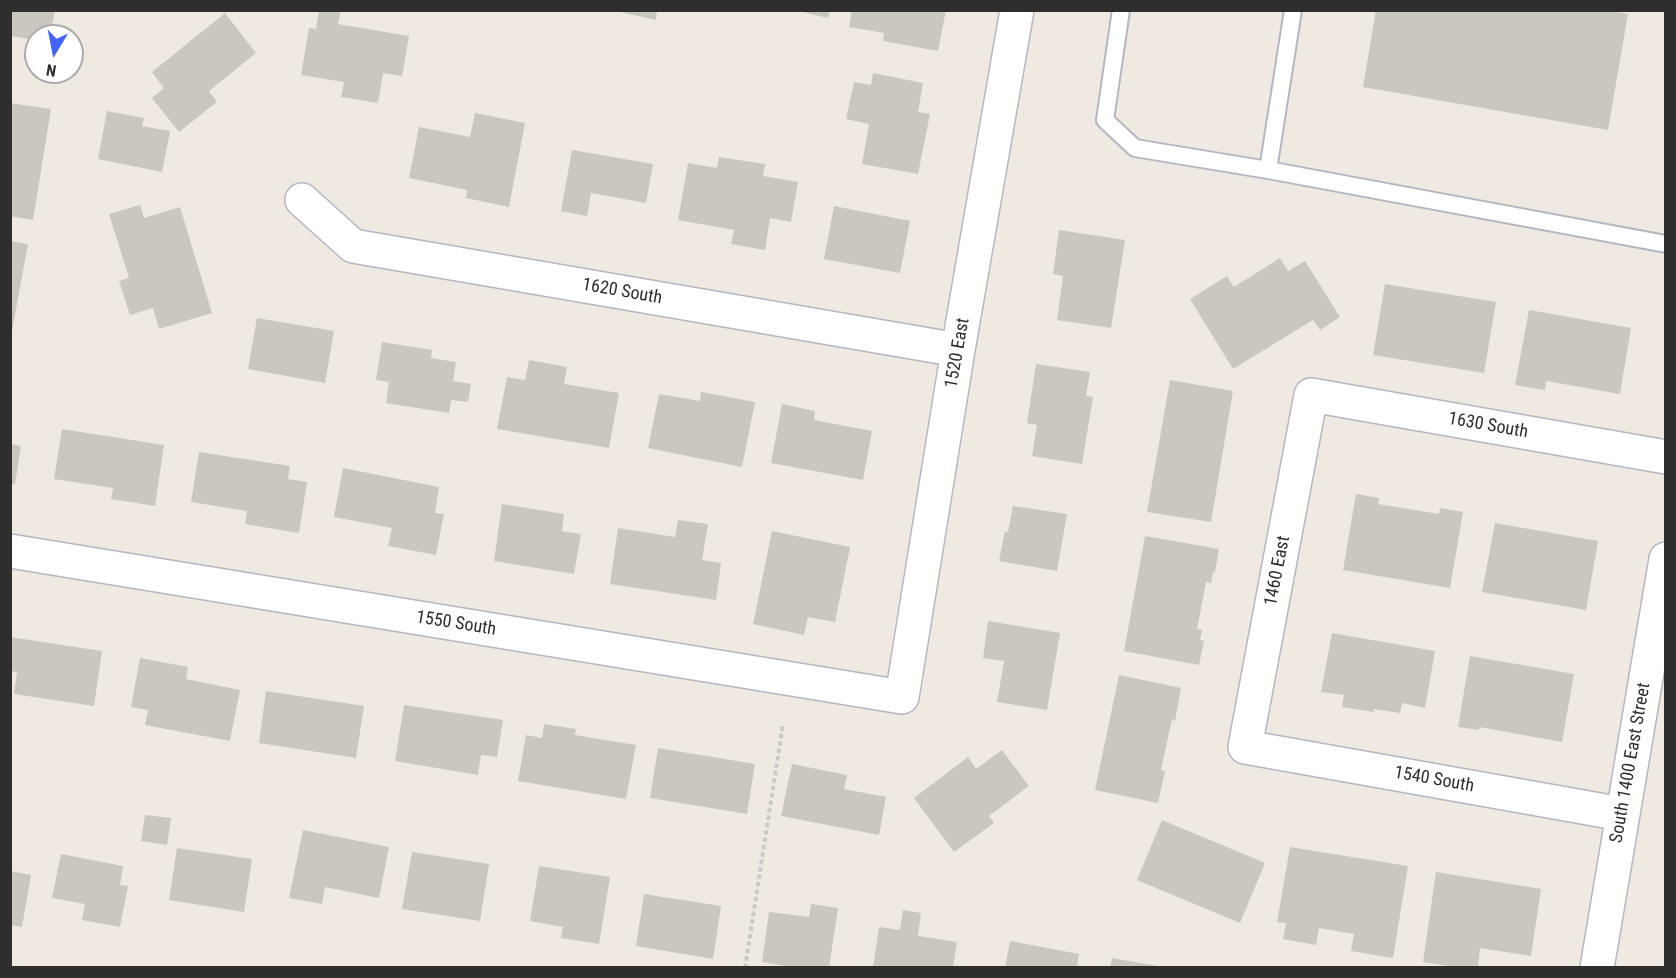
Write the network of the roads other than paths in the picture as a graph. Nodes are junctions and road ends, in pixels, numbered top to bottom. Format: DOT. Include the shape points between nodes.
graph roads {
  1 [pos="1017,10"];
  2 [pos="1121,10"];
  3 [pos="1293,10"];
  4 [pos="1268,170"];
  5 [pos="302,200"];
  6 [pos="1665,244"];
  7 [pos="958,350"];
  8 [pos="1311,395"];
  9 [pos="1665,457"];
  10 [pos="10,551"];
  11 [pos="1665,559"];
  12 [pos="902,697"];
  13 [pos="1245,747"];
  14 [pos="1622,814"];
  15 [pos="1597,968"];
  1 -- 7 [label="street, 1520 East"];
  2 -- 4 [label="lane" via="1106,120 1135,148"];
  3 -- 4 [label="lane"];
  4 -- 6 [label="lane"];
  5 -- 7 [label="street, 1620 South" via="352,246"];
  7 -- 12 [label="street, 1520 East"];
  8 -- 9 [label="street, 1630 South"];
  8 -- 13 [label="street, 1460 East"];
  10 -- 12 [label="street, 1550 South"];
  11 -- 14 [label="street, South 1400 East Street"];
  13 -- 14 [label="street, 1540 South"];
  14 -- 15 [label="street, South 1400 East Street"];
}
